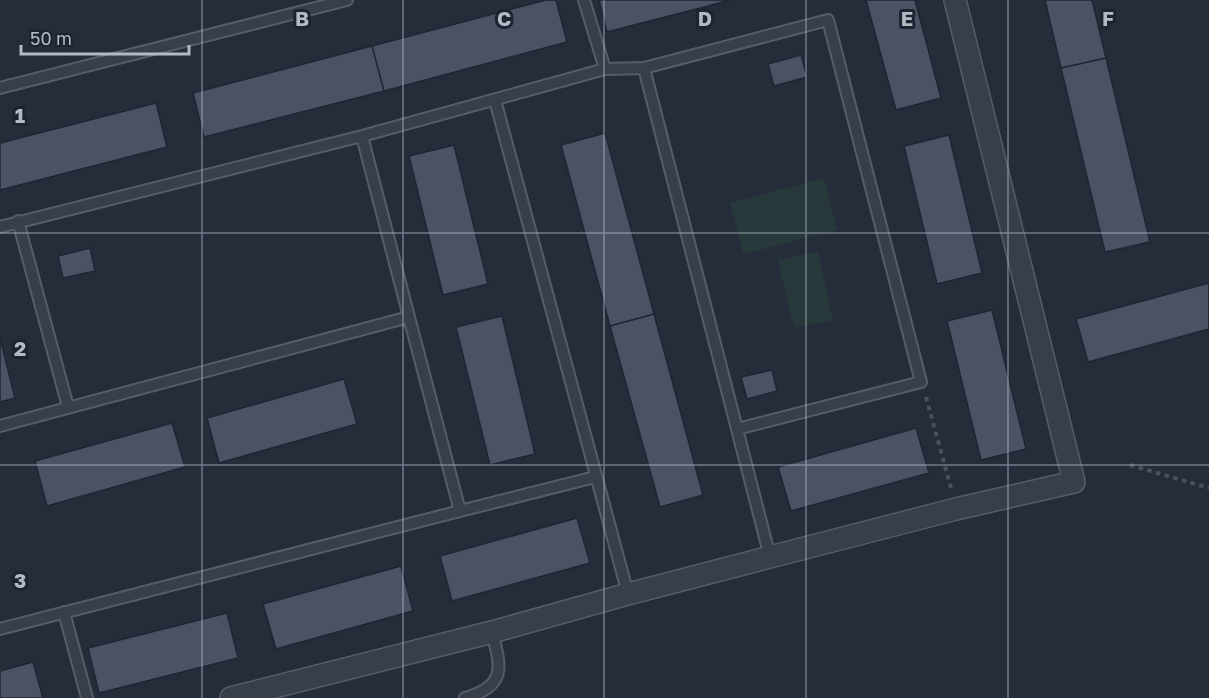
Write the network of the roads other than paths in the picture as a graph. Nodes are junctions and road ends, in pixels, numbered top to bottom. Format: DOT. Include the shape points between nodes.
graph roads {
  1 [pos="347,0"];
  2 [pos="584,0"];
  3 [pos="955,0"];
  4 [pos="644,68"];
  5 [pos="605,69"];
  6 [pos="0,88"];
  7 [pos="495,100"];
  8 [pos="362,136"];
  9 [pos="18,221"];
  10 [pos="0,227"];
  11 [pos="409,316"];
  12 [pos="68,407"];
  13 [pos="0,426"];
  14 [pos="737,429"];
  15 [pos="595,477"];
  16 [pos="460,511"];
  17 [pos="770,557"];
  18 [pos="628,594"];
  19 [pos="64,612"];
  20 [pos="0,630"];
  21 [pos="492,632"];
  22 [pos="87,698"];
  23 [pos="231,698"];
  24 [pos="465,698"];
  1 -- 6 [label="lane"];
  2 -- 5 [label="lane"];
  3 -- 17 [label="street" via="1074,482"];
  4 -- 5 [label="lane"];
  4 -- 14 [label="lane"];
  4 -- 14 [label="lane" via="828,20 921,382"];
  5 -- 7 [label="lane"];
  7 -- 8 [label="lane"];
  7 -- 15 [label="lane"];
  8 -- 9 [label="lane"];
  8 -- 11 [label="lane"];
  9 -- 10 [label="lane"];
  9 -- 12 [label="lane"];
  11 -- 12 [label="lane"];
  11 -- 16 [label="lane"];
  12 -- 13 [label="lane"];
  14 -- 17 [label="lane"];
  15 -- 16 [label="lane"];
  15 -- 18 [label="lane"];
  16 -- 19 [label="lane"];
  17 -- 18 [label="street"];
  18 -- 21 [label="street"];
  19 -- 20 [label="lane"];
  19 -- 22 [label="lane"];
  21 -- 23 [label="street"];
  21 -- 24 [label="lane" via="500,663 495,682 480,694"];
}
